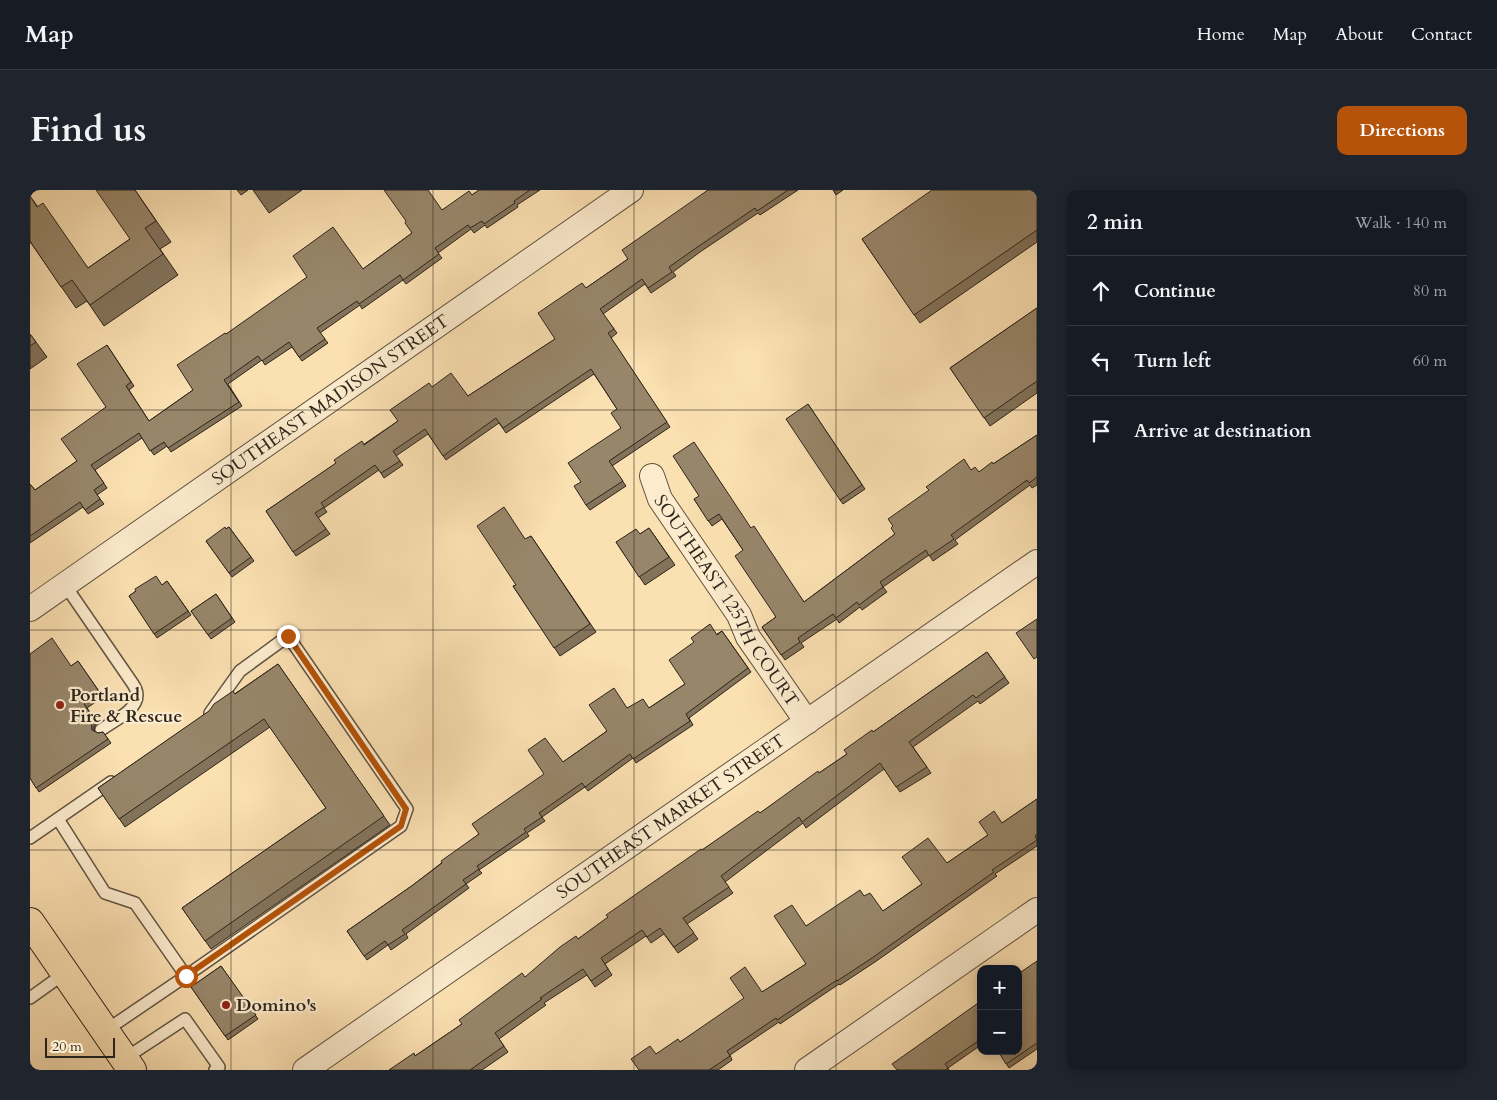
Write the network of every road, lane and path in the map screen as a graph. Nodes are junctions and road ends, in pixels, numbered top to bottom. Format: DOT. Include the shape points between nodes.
graph roads {
  1 [pos="631,190"];
  2 [pos="652,476"];
  3 [pos="1037,562"];
  4 [pos="65,585"];
  5 [pos="30,609"];
  6 [pos="202,719"];
  7 [pos="807,722"];
  8 [pos="101,730"];
  9 [pos="122,774"];
  10 [pos="58,819"];
  11 [pos="30,838"];
  12 [pos="1037,910"];
  13 [pos="30,922"];
  14 [pos="65,972"];
  15 [pos="186,976"];
  16 [pos="30,998"];
  17 [pos="105,1031"];
  18 [pos="128,1064"];
  19 [pos="218,1069"];
  20 [pos="305,1070"];
  21 [pos="807,1070"];
  1 -- 4 [label="street, SOUTHEAST MADISON STREET"];
  2 -- 7 [label="street, SOUTHEAST 125TH COURT" via="660,498"];
  3 -- 7 [label="street, SOUTHEAST MARKET STREET"];
  4 -- 5 [label="street, SOUTHEAST MADISON STREET"];
  4 -- 8 [label="lane" via="138,693 135,704"];
  6 -- 15 [label="lane" via="210,713 240,671 288,636 406,809 401,826"];
  7 -- 20 [label="street, SOUTHEAST MARKET STREET"];
  9 -- 10 [label="lane"];
  10 -- 11 [label="lane"];
  10 -- 15 [label="lane" via="106,893 135,902"];
  12 -- 21 [label="street"];
  13 -- 14 [label="main road"];
  14 -- 16 [label="lane"];
  14 -- 17 [label="main road"];
  15 -- 17 [label="lane"];
  17 -- 18 [label="main road"];
  18 -- 19 [label="lane" via="185,1019"];
}
